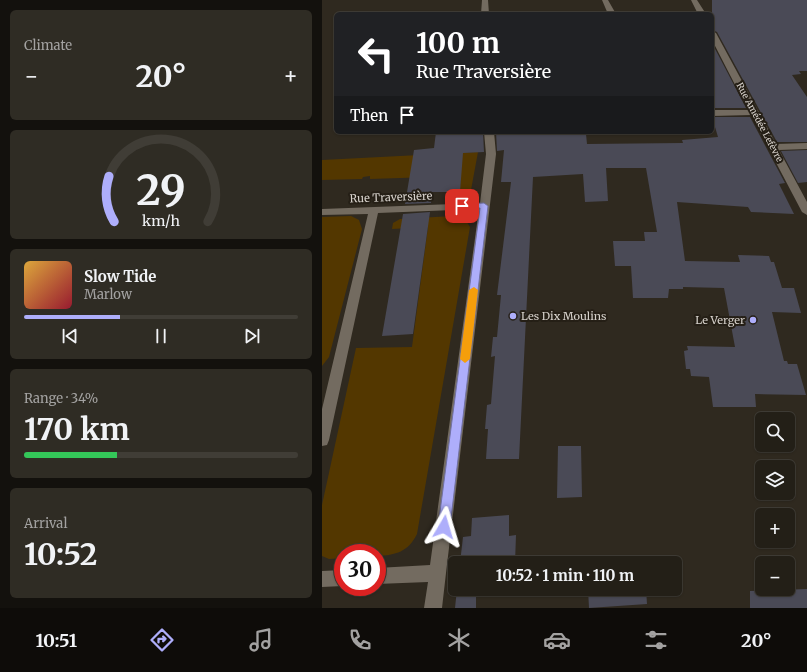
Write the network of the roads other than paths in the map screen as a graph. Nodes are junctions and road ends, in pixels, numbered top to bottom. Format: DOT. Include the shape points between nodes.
graph roads {
  1 [pos="485,0"];
  2 [pos="605,0"];
  3 [pos="694,0"];
  4 [pos="485,12"];
  5 [pos="611,12"];
  6 [pos="701,12"];
  7 [pos="714,37"];
  8 [pos="754,112"];
  9 [pos="714,113"];
  10 [pos="489,134"];
  11 [pos="807,146"];
  12 [pos="772,147"];
  13 [pos="484,206"];
  14 [pos="374,210"];
  15 [pos="322,212"];
  16 [pos="807,212"];
  17 [pos="322,440"];
  18 [pos="438,573"];
  19 [pos="386,576"];
  20 [pos="334,578"];
  21 [pos="322,579"];
  22 [pos="433,608"];
  1 -- 4 [label="street"];
  2 -- 5 [label="street"];
  3 -- 6 [label="street"];
  7 -- 8 [label="street, Rue Amédée Lefèvre"];
  8 -- 9 [label="street"];
  8 -- 12 [label="street, Rue Amédée Lefèvre"];
  10 -- 13 [label="street" via="491,154"];
  11 -- 12 [label="street"];
  12 -- 16 [label="street, Rue Amédée Lefèvre"];
  13 -- 14 [label="street, Rue Traversière"];
  13 -- 18 [label="street"];
  14 -- 15 [label="street, Rue Traversière"];
  14 -- 17 [label="street"];
  18 -- 19 [label="street"];
  18 -- 22 [label="street"];
  20 -- 21 [label="street"];
}
